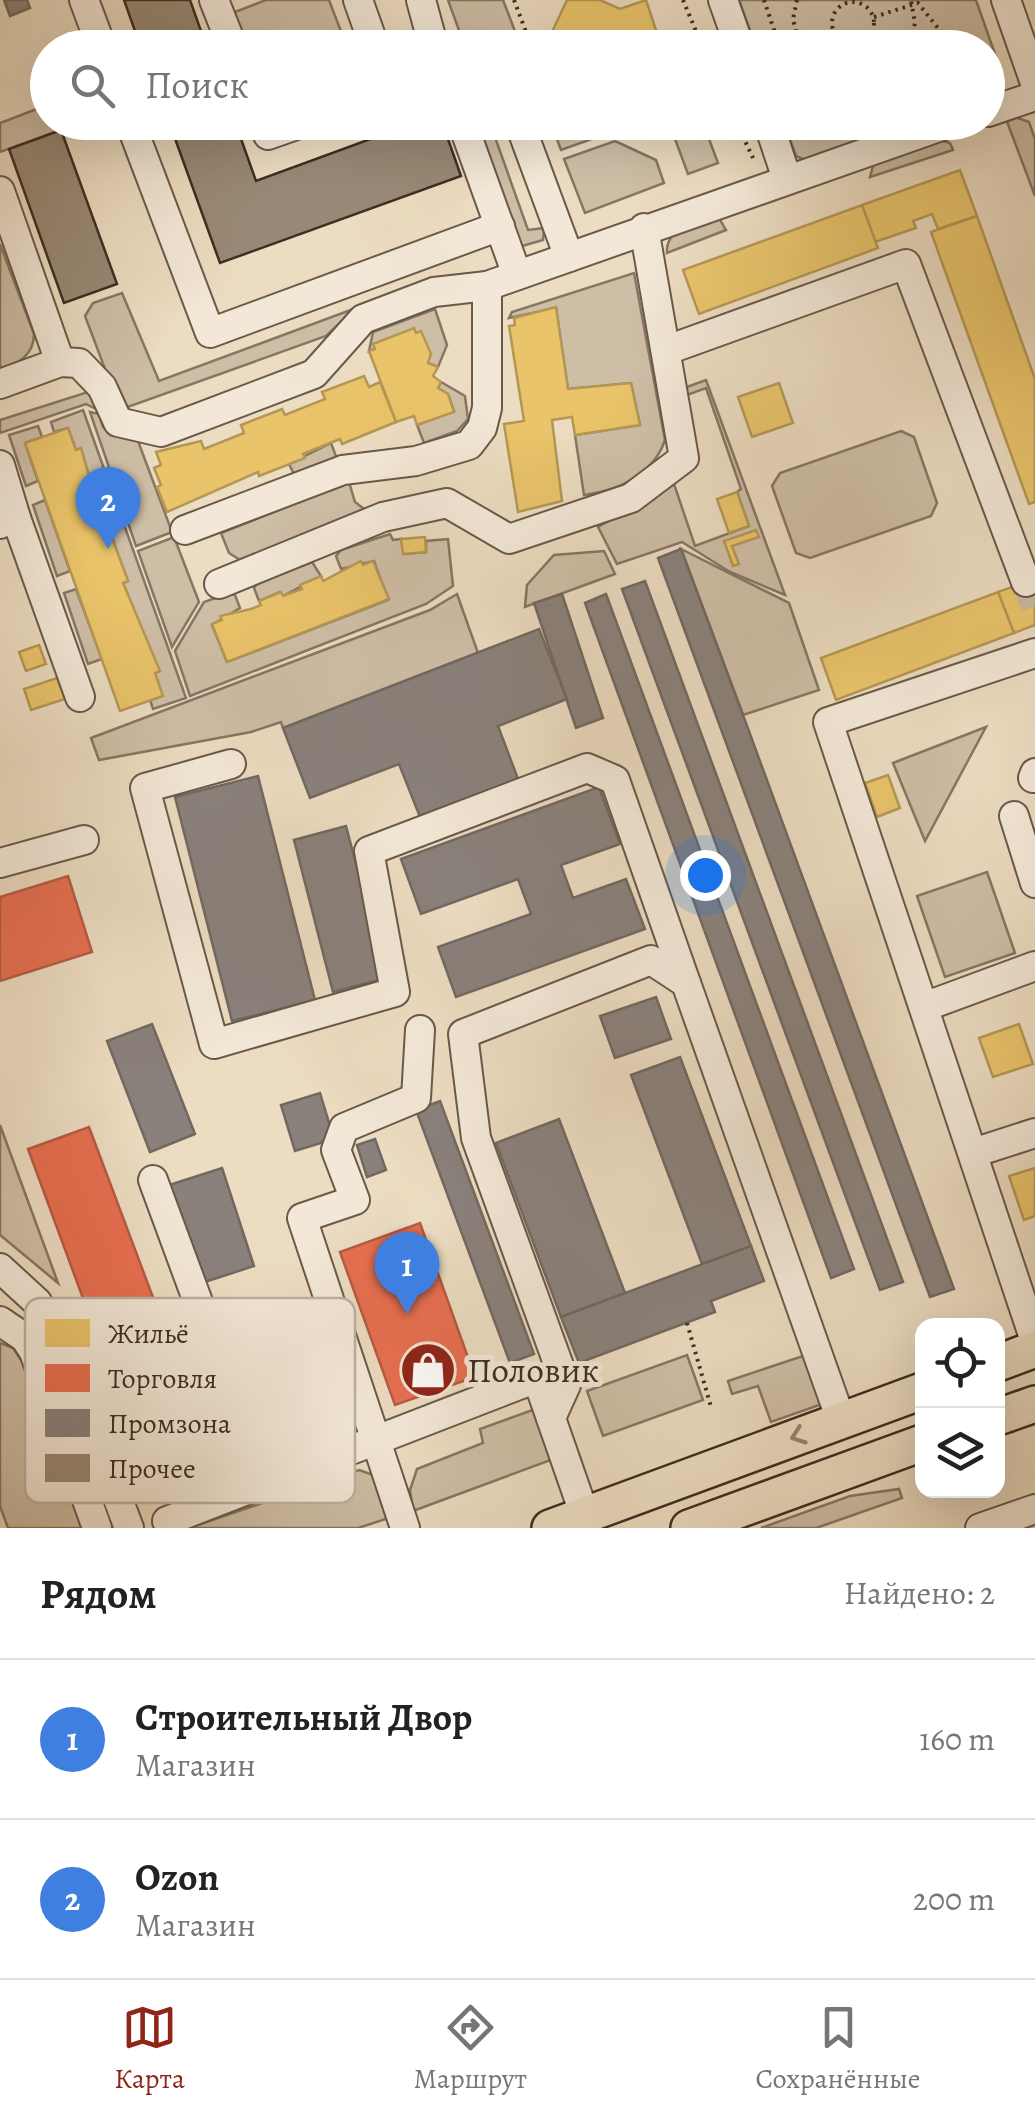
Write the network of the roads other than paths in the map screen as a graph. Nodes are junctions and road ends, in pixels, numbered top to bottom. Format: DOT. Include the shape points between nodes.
graph roads {
  1 [pos="84,0"];
  2 [pos="214,0"];
  3 [pos="358,0"];
  4 [pos="421,0"];
  5 [pos="723,0"];
  6 [pos="1006,0"];
  7 [pos="95,30"];
  8 [pos="226,30"];
  9 [pos="369,30"];
  10 [pos="427,30"];
  11 [pos="734,30"];
  12 [pos="1035,83"];
  13 [pos="1035,96"];
  14 [pos="1005,106"];
  15 [pos="137,140"];
  16 [pos="469,140"];
  17 [pos="526,140"];
  18 [pos="774,140"];
  19 [pos="901,140"];
  20 [pos="788,179"];
  21 [pos="0,192"];
  22 [pos="500,226"];
  23 [pos="644,228"];
  24 [pos="569,256"];
  25 [pos="517,275"];
  26 [pos="486,286"];
  27 [pos="666,350"];
  28 [pos="60,362"];
  29 [pos="0,384"];
  30 [pos="0,465"];
  31 [pos="8,521"];
  32 [pos="185,530"];
  33 [pos="1022,534"];
  34 [pos="1026,582"];
  35 [pos="219,584"];
  36 [pos="1035,654"];
  37 [pos="80,696"];
  38 [pos="231,764"];
  39 [pos="1014,816"];
  40 [pos="84,840"];
  41 [pos="0,864"];
  42 [pos="1035,882"];
  43 [pos="1035,966"];
  44 [pos="686,983"];
  45 [pos="924,1007"];
  46 [pos="420,1030"];
  47 [pos="1035,1133"];
  48 [pos="973,1154"];
  49 [pos="154,1180"];
  50 [pos="0,1268"];
  51 [pos="33,1298"];
  52 [pos="197,1298"];
  53 [pos="330,1298"];
  54 [pos="0,1321"];
  55 [pos="25,1337"];
  56 [pos="1035,1341"];
  57 [pos="1035,1350"];
  58 [pos="1005,1361"];
  59 [pos="355,1371"];
  60 [pos="915,1393"];
  61 [pos="1035,1404"];
  62 [pos="1005,1415"];
  63 [pos="552,1418"];
  64 [pos="841,1420"];
  65 [pos="378,1438"];
  66 [pos="915,1446"];
  67 [pos="355,1447"];
  68 [pos="88,1503"];
  69 [pos="119,1503"];
  70 [pos="212,1503"];
  71 [pos="1035,1510"];
  72 [pos="585,1516"];
  73 [pos="166,1521"];
  74 [pos="97,1528"];
  75 [pos="128,1528"];
  76 [pos="405,1528"];
  77 [pos="550,1528"];
  78 [pos="688,1528"];
  79 [pos="980,1528"];
  1 -- 7 [label="street"];
  2 -- 8 [label="street"];
  3 -- 9 [label="street"];
  4 -- 10 [label="street"];
  5 -- 11 [label="street"];
  6 -- 12 [label="street"];
  13 -- 14 [label="street"];
  15 -- 22 [label="street" via="210,333"];
  16 -- 22 [label="street"];
  17 -- 24 [label="street"];
  18 -- 20 [label="street"];
  19 -- 20 [label="street"];
  20 -- 23 [label="street"];
  21 -- 28 [label="street"];
  22 -- 25 [label="street"];
  23 -- 24 [label="street"];
  23 -- 27 [label="street"];
  24 -- 25 [label="street"];
  25 -- 26 [label="street"];
  26 -- 28 [label="street" via="434,292 363,319 314,374 162,432 118,422 90,370"];
  26 -- 32 [label="street" via="487,408 470,445 343,470"];
  27 -- 33 [label="street" via="906,264"];
  27 -- 35 [label="street" via="684,458 631,498 508,539 447,503 383,518"];
  28 -- 29 [label="street"];
  30 -- 31 [label="street"];
  31 -- 37 [label="street"];
  33 -- 34 [label="street"];
  36 -- 45 [label="street" via="828,722"];
  38 -- 44 [label="street" via="145,788 214,1044 395,992 370,851 587,768 616,780"];
  39 -- 42 [label="street"];
  40 -- 41 [label="street"];
  43 -- 45 [label="street"];
  44 -- 63 [label="street" via="651,960 463,1034 476,1138 566,1385"];
  44 -- 64 [label="street"];
  45 -- 48 [label="street"];
  46 -- 53 [label="street" via="416,1098 344,1128 336,1150 354,1200 302,1218"];
  47 -- 48 [label="street"];
  48 -- 56 [label="street"];
  49 -- 52 [label="street"];
  50 -- 51 [label="street"];
  54 -- 55 [label="street"];
  57 -- 58 [label="main road"];
  59 -- 65 [label="street"];
  60 -- 64 [label="main road"];
  61 -- 62 [label="main road"];
  63 -- 65 [label="street" via="538,1378"];
  63 -- 72 [label="street"];
  64 -- 72 [label="main road, one-way"];
  65 -- 67 [label="street"];
  65 -- 76 [label="street"];
  66 -- 78 [label="main road"];
  68 -- 74 [label="street"];
  69 -- 75 [label="street"];
  70 -- 73 [label="street"];
  71 -- 79 [label="street"];
  72 -- 77 [label="main road"];
}
